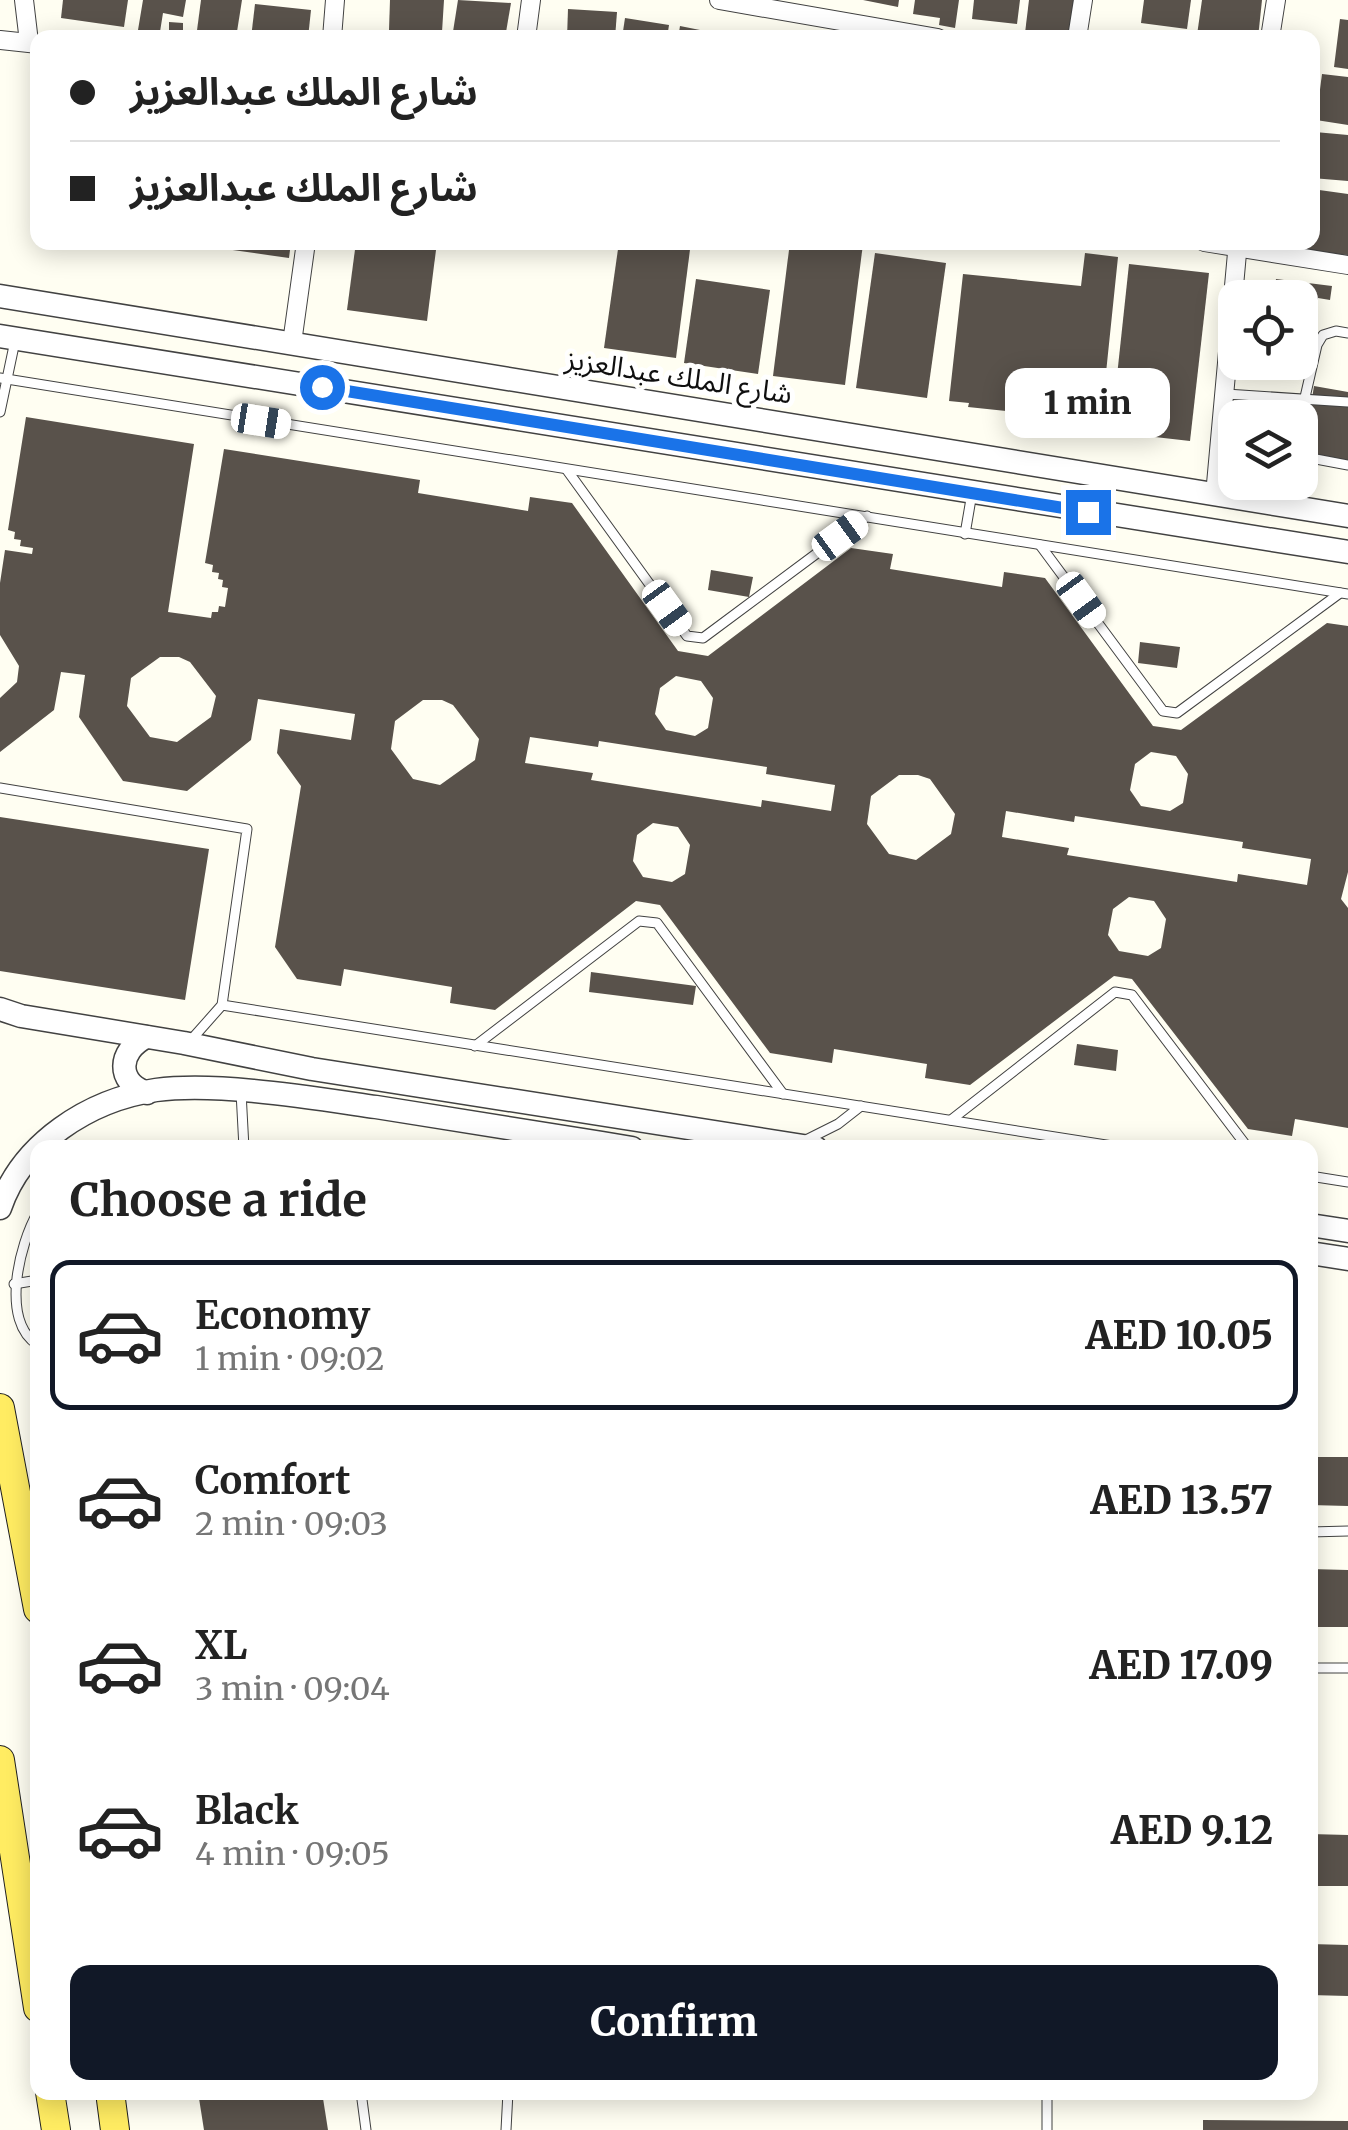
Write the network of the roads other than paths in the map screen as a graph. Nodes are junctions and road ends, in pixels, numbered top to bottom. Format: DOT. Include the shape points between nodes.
graph roads {
  1 [pos="24,0"];
  2 [pos="335,0"];
  3 [pos="532,0"];
  4 [pos="719,0"];
  5 [pos="1083,0"];
  6 [pos="1276,0"];
  7 [pos="30,30"];
  8 [pos="333,30"];
  9 [pos="527,30"];
  10 [pos="892,30"];
  11 [pos="1079,30"];
  12 [pos="1271,30"];
  13 [pos="0,40"];
  14 [pos="30,43"];
  15 [pos="305,250"];
  16 [pos="1238,250"];
  17 [pos="1261,250"];
  18 [pos="1348,265"];
  19 [pos="0,296"];
  20 [pos="1348,333"];
  21 [pos="5,337"];
  22 [pos="292,343"];
  23 [pos="3,378"];
  24 [pos="1226,394"];
  25 [pos="1304,400"];
  26 [pos="1318,401"];
  27 [pos="1348,402"];
  28 [pos="0,412"];
  29 [pos="1318,459"];
  30 [pos="1348,465"];
  31 [pos="567,470"];
  32 [pos="972,492"];
  33 [pos="1215,495"];
  34 [pos="1218,495"];
  35 [pos="1297,500"];
  36 [pos="867,516"];
  37 [pos="1348,516"];
  38 [pos="965,534"];
  39 [pos="1040,544"];
  40 [pos="1348,552"];
  41 [pos="1344,593"];
  42 [pos="0,788"];
  43 [pos="222,1005"];
  44 [pos="0,1008"];
  45 [pos="146,1037"];
  46 [pos="184,1043"];
  47 [pos="475,1046"];
  48 [pos="241,1092"];
  49 [pos="147,1093"];
  50 [pos="783,1094"];
  51 [pos="837,1102"];
  52 [pos="861,1106"];
  53 [pos="951,1120"];
  54 [pos="838,1124"];
  55 [pos="44,1140"];
  56 [pos="244,1140"];
  57 [pos="581,1140"];
  58 [pos="767,1140"];
  59 [pos="814,1140"];
  60 [pos="1053,1140"];
  61 [pos="1242,1140"];
  62 [pos="30,1156"];
  63 [pos="1318,1177"];
  64 [pos="1348,1182"];
  65 [pos="0,1208"];
  66 [pos="1318,1226"];
  67 [pos="1348,1231"];
  68 [pos="30,1235"];
  69 [pos="1318,1254"];
  70 [pos="1348,1259"];
  71 [pos="30,1281"];
  72 [pos="14,1284"];
  73 [pos="30,1340"];
  74 [pos="0,1408"];
  75 [pos="1318,1532"];
  76 [pos="1348,1532"];
  77 [pos="30,1567"];
  78 [pos="1318,1668"];
  79 [pos="1348,1668"];
  80 [pos="0,1761"];
  81 [pos="30,1956"];
  82 [pos="51,2100"];
  83 [pos="111,2100"];
  84 [pos="362,2100"];
  85 [pos="508,2100"];
  86 [pos="1047,2100"];
  87 [pos="56,2130"];
  88 [pos="114,2130"];
  89 [pos="366,2130"];
  90 [pos="506,2130"];
  91 [pos="1047,2130"];
  1 -- 7 [label="street"];
  2 -- 8 [label="street"];
  3 -- 9 [label="street"];
  4 -- 10 [label="street"];
  5 -- 11 [label="street"];
  6 -- 12 [label="street"];
  13 -- 14 [label="street"];
  15 -- 22 [label="street"];
  16 -- 24 [label="street"];
  17 -- 18 [label="street"];
  19 -- 22 [label="street, شارع الملك عبدالعزيز"];
  20 -- 25 [label="lane" via="1323,335"];
  21 -- 23 [label="lane"];
  21 -- 32 [label="street"];
  22 -- 33 [label="street, شارع الملك عبدالعزيز"];
  23 -- 28 [label="lane"];
  23 -- 31 [label="lane"];
  24 -- 25 [label="lane"];
  24 -- 33 [label="street"];
  26 -- 27 [label="lane"];
  29 -- 30 [label="lane"];
  31 -- 36 [label="lane"];
  31 -- 36 [label="lane" via="687,636 703,638"];
  32 -- 38 [label="lane"];
  32 -- 40 [label="street"];
  33 -- 34 [label="street, شارع الملك عبدالعزيز"];
  35 -- 37 [label="street, شارع الملك عبدالعزيز"];
  36 -- 38 [label="lane"];
  38 -- 39 [label="lane"];
  39 -- 41 [label="lane"];
  39 -- 41 [label="lane" via="1163,710 1177,713"];
  42 -- 43 [label="lane" via="247,829"];
  43 -- 46 [label="lane"];
  43 -- 47 [label="lane"];
  44 -- 45 [label="street"];
  45 -- 46 [label="street"];
  45 -- 49 [label="street" via="122,1064 134,1088"];
  46 -- 58 [label="street"];
  47 -- 50 [label="lane"];
  47 -- 50 [label="lane" via="639,921 656,923"];
  48 -- 49 [label="street"];
  48 -- 56 [label="lane"];
  48 -- 57 [label="street"];
  49 -- 55 [label="street" via="104,1106"];
  50 -- 51 [label="lane"];
  51 -- 52 [label="lane"];
  51 -- 54 [label="lane"];
  52 -- 53 [label="lane"];
  52 -- 54 [label="lane"];
  53 -- 60 [label="lane"];
  53 -- 61 [label="lane" via="1115,992 1132,995"];
  54 -- 59 [label="lane"];
  62 -- 65 [label="street"];
  63 -- 64 [label="lane"];
  66 -- 67 [label="street"];
  68 -- 72 [label="lane"];
  69 -- 70 [label="street"];
  71 -- 72 [label="lane"];
  72 -- 73 [label="lane" via="18,1324"];
  74 -- 77 [label="main road"];
  75 -- 76 [label="lane"];
  78 -- 79 [label="lane"];
  80 -- 81 [label="main road"];
  82 -- 87 [label="main road"];
  83 -- 88 [label="main road"];
  84 -- 89 [label="lane"];
  85 -- 90 [label="lane"];
  86 -- 91 [label="lane"];
}
